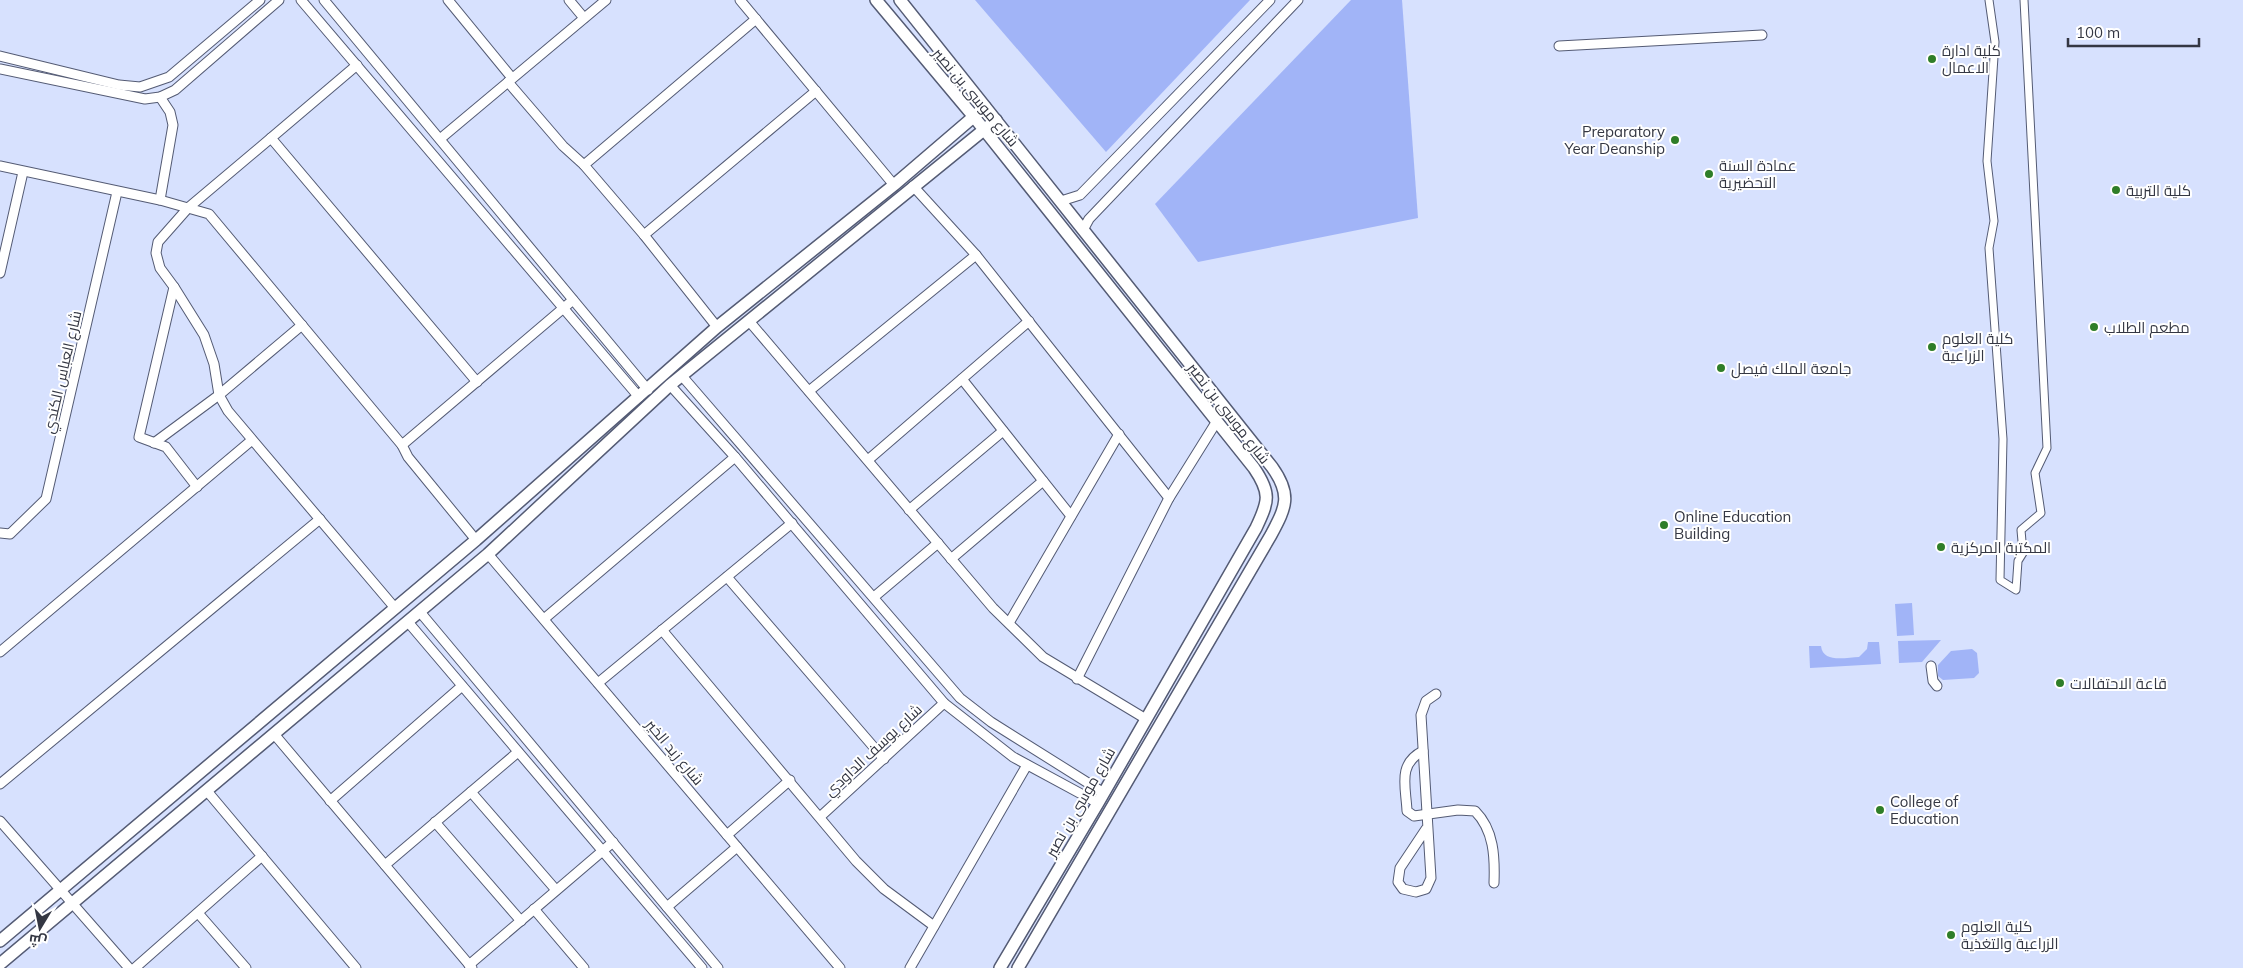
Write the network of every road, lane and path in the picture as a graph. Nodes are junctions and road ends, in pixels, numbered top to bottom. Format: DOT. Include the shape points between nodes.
graph roads {
  1 [pos="260,0"];
  2 [pos="279,0"];
  3 [pos="301,0"];
  4 [pos="324,0"];
  5 [pos="448,0"];
  6 [pos="570,0"];
  7 [pos="606,0"];
  8 [pos="740,0"];
  9 [pos="876,0"];
  10 [pos="900,0"];
  11 [pos="1270,0"];
  12 [pos="1298,0"];
  13 [pos="1989,0"];
  14 [pos="2024,0"];
  15 [pos="584,18"];
  16 [pos="756,19"];
  17 [pos="1762,35"];
  18 [pos="1559,46"];
  19 [pos="0,56"];
  20 [pos="357,65"];
  21 [pos="0,68"];
  22 [pos="510,80"];
  23 [pos="816,91"];
  24 [pos="160,97"];
  25 [pos="985,107"];
  26 [pos="974,117"];
  27 [pos="996,120"];
  28 [pos="984,130"];
  29 [pos="271,138"];
  30 [pos="440,139"];
  31 [pos="584,165"];
  32 [pos="0,166"];
  33 [pos="23,172"];
  34 [pos="894,185"];
  35 [pos="913,186"];
  36 [pos="117,192"];
  37 [pos="160,200"];
  38 [pos="1061,201"];
  39 [pos="188,208"];
  40 [pos="1083,230"];
  41 [pos="644,235"];
  42 [pos="976,255"];
  43 [pos="0,273"];
  44 [pos="174,287"];
  45 [pos="573,300"];
  46 [pos="562,309"];
  47 [pos="748,321"];
  48 [pos="1029,321"];
  49 [pos="302,325"];
  50 [pos="717,328"];
  51 [pos="682,376"];
  52 [pos="962,379"];
  53 [pos="477,382"];
  54 [pos="670,385"];
  55 [pos="809,391"];
  56 [pos="643,394"];
  57 [pos="219,395"];
  58 [pos="1217,421"];
  59 [pos="1004,431"];
  60 [pos="1119,434"];
  61 [pos="252,440"];
  62 [pos="154,443"];
  63 [pos="402,445"];
  64 [pos="734,457"];
  65 [pos="868,460"];
  66 [pos="1043,481"];
  67 [pos="196,487"];
  68 [pos="1169,498"];
  69 [pos="909,510"];
  70 [pos="1071,516"];
  71 [pos="320,519"];
  72 [pos="792,524"];
  73 [pos="0,532"];
  74 [pos="476,540"];
  75 [pos="938,543"];
  76 [pos="488,554"];
  77 [pos="951,559"];
  78 [pos="727,577"];
  79 [pos="874,597"];
  80 [pos="395,608"];
  81 [pos="420,612"];
  82 [pos="892,619"];
  83 [pos="544,620"];
  84 [pos="408,622"];
  85 [pos="1009,623"];
  86 [pos="881,628"];
  87 [pos="662,630"];
  88 [pos="0,652"];
  89 [pos="1931,666"];
  90 [pos="1077,679"];
  91 [pos="598,683"];
  92 [pos="462,686"];
  93 [pos="1937,686"];
  94 [pos="1436,694"];
  95 [pos="944,703"];
  96 [pos="1146,719"];
  97 [pos="274,734"];
  98 [pos="1422,751"];
  99 [pos="518,752"];
  100 [pos="884,759"];
  101 [pos="1027,765"];
  102 [pos="790,780"];
  103 [pos="0,784"];
  104 [pos="207,791"];
  105 [pos="471,792"];
  106 [pos="1101,798"];
  107 [pos="330,801"];
  108 [pos="1426,814"];
  109 [pos="821,816"];
  110 [pos="0,821"];
  111 [pos="435,822"];
  112 [pos="1426,829"];
  113 [pos="727,835"];
  114 [pos="613,842"];
  115 [pos="738,847"];
  116 [pos="602,851"];
  117 [pos="262,856"];
  118 [pos="385,865"];
  119 [pos="1494,883"];
  120 [pos="62,889"];
  121 [pos="556,890"];
  122 [pos="74,902"];
  123 [pos="667,907"];
  124 [pos="534,909"];
  125 [pos="198,913"];
  126 [pos="520,921"];
  127 [pos="934,926"];
  128 [pos="0,941"];
  129 [pos="0,964"];
  130 [pos="470,966"];
  131 [pos="129,968"];
  132 [pos="135,968"];
  133 [pos="246,968"];
  134 [pos="356,968"];
  135 [pos="584,968"];
  136 [pos="702,968"];
  137 [pos="718,968"];
  138 [pos="840,968"];
  139 [pos="910,968"];
  140 [pos="1000,968"];
  141 [pos="1018,968"];
  1 -- 19 [label="street" via="169,77 140,87 119,85"];
  2 -- 24 [label="street" via="175,90"];
  3 -- 20 [label="street"];
  4 -- 30 [label="street"];
  5 -- 22 [label="street"];
  6 -- 15 [label="street"];
  7 -- 15 [label="street"];
  8 -- 16 [label="street"];
  9 -- 26 [label="street, شارع موسى بن نصير"];
  10 -- 25 [label="street, شارع موسى بن نصير"];
  11 -- 38 [label="street" via="1080,195"];
  12 -- 40 [label="street" via="1089,219"];
  13 -- 14 [label="street" via="1995,42 1986,160 1994,221 1989,248 2003,439 2000,580 2016,590 2018,561 2023,553 2021,530 2041,514 2035,473 2047,448"];
  15 -- 22 [label="street"];
  16 -- 23 [label="street"];
  16 -- 31 [label="street"];
  17 -- 18 [label="street"];
  20 -- 29 [label="street"];
  20 -- 46 [label="street"];
  21 -- 24 [label="street" via="145,99"];
  22 -- 30 [label="street"];
  22 -- 31 [label="street" via="562,146"];
  23 -- 34 [label="street"];
  23 -- 41 [label="street"];
  24 -- 37 [label="street" via="170,112 173,125"];
  25 -- 26 [label="street"];
  25 -- 27 [label="street, شارع موسى بن نصير"];
  26 -- 28 [label="street, شارع موسى بن نصير"];
  26 -- 34 [label="street"];
  27 -- 28 [label="street"];
  27 -- 38 [label="street, شارع موسى بن نصير"];
  28 -- 35 [label="street"];
  28 -- 58 [label="street, شارع موسى بن نصير"];
  29 -- 39 [label="street"];
  29 -- 53 [label="street"];
  30 -- 45 [label="street"];
  31 -- 41 [label="street"];
  32 -- 33 [label="street"];
  33 -- 36 [label="street"];
  33 -- 43 [label="street"];
  34 -- 50 [label="street"];
  35 -- 42 [label="street"];
  35 -- 47 [label="street"];
  36 -- 37 [label="street"];
  36 -- 73 [label="street, شارع العباس الكندي" via="46,499 10,534"];
  37 -- 39 [label="street"];
  38 -- 40 [label="street, شارع موسى بن نصير"];
  39 -- 44 [label="street" via="158,242 156,253 160,268"];
  39 -- 49 [label="street" via="209,214"];
  40 -- 141 [label="street, شارع موسى بن نصير" via="1272,467 1286,492 1282,514 1266,543"];
  41 -- 50 [label="street"];
  42 -- 48 [label="street"];
  42 -- 55 [label="street"];
  44 -- 57 [label="street" via="204,335 214,364"];
  44 -- 62 [label="street" via="139,437"];
  45 -- 46 [label="street"];
  45 -- 56 [label="street"];
  46 -- 53 [label="street"];
  46 -- 56 [label="street"];
  47 -- 51 [label="street"];
  47 -- 55 [label="street"];
  48 -- 52 [label="street"];
  48 -- 60 [label="street"];
  49 -- 57 [label="street"];
  49 -- 63 [label="street"];
  50 -- 56 [label="street"];
  51 -- 54 [label="street"];
  51 -- 79 [label="street"];
  52 -- 59 [label="street"];
  52 -- 65 [label="street"];
  53 -- 63 [label="street"];
  54 -- 64 [label="street"];
  54 -- 76 [label="street"];
  55 -- 65 [label="street"];
  56 -- 74 [label="street"];
  57 -- 61 [label="street"];
  57 -- 62 [label="street"];
  58 -- 68 [label="street"];
  58 -- 96 [label="street, شارع موسى بن نصير" via="1264,482 1268,499 1256,528"];
  59 -- 66 [label="street"];
  59 -- 69 [label="street"];
  60 -- 68 [label="street"];
  60 -- 70 [label="street"];
  61 -- 67 [label="street"];
  61 -- 71 [label="street"];
  62 -- 67 [label="street" via="166,447"];
  63 -- 74 [label="street" via="408,457"];
  64 -- 72 [label="street"];
  64 -- 83 [label="street"];
  65 -- 69 [label="street"];
  66 -- 70 [label="street"];
  66 -- 77 [label="street"];
  67 -- 88 [label="street"];
  68 -- 90 [label="street"];
  69 -- 75 [label="street"];
  70 -- 85 [label="street"];
  71 -- 80 [label="street"];
  71 -- 103 [label="street"];
  72 -- 78 [label="street"];
  72 -- 86 [label="street"];
  74 -- 80 [label="street"];
  75 -- 77 [label="street"];
  75 -- 79 [label="street"];
  76 -- 81 [label="street"];
  76 -- 83 [label="street, شارع زيد الخير"];
  77 -- 85 [label="street" via="992,608"];
  78 -- 87 [label="street"];
  78 -- 100 [label="street"];
  79 -- 82 [label="street"];
  80 -- 120 [label="street"];
  81 -- 84 [label="street"];
  81 -- 114 [label="street"];
  82 -- 86 [label="street"];
  82 -- 106 [label="street" via="960,698"];
  83 -- 91 [label="street, شارع زيد الخير"];
  84 -- 92 [label="street"];
  84 -- 97 [label="street"];
  85 -- 90 [label="street" via="1043,657"];
  86 -- 95 [label="street"];
  87 -- 91 [label="street"];
  87 -- 102 [label="street"];
  89 -- 93 [label="street"];
  90 -- 96 [label="street"];
  91 -- 113 [label="street, شارع زيد الخير"];
  92 -- 99 [label="street"];
  92 -- 107 [label="street"];
  94 -- 98 [label="street" via="1423,706"];
  95 -- 100 [label="street, شارع يوسف الداودي"];
  95 -- 101 [label="street"];
  96 -- 106 [label="street, شارع موسى بن نصير"];
  97 -- 104 [label="street"];
  97 -- 107 [label="street"];
  98 -- 108 [label="street"];
  98 -- 108 [label="street" via="1412,756 1404,770 1407,811 1414,816"];
  99 -- 105 [label="street"];
  99 -- 116 [label="street"];
  100 -- 109 [label="street, شارع يوسف الداودي"];
  101 -- 106 [label="street"];
  101 -- 127 [label="street"];
  102 -- 109 [label="street"];
  102 -- 113 [label="street"];
  104 -- 117 [label="street"];
  104 -- 122 [label="street"];
  105 -- 111 [label="street"];
  105 -- 121 [label="street"];
  106 -- 140 [label="street, شارع موسى بن نصير"];
  107 -- 118 [label="street"];
  108 -- 112 [label="street"];
  108 -- 119 [label="street" via="1475,811 1485,821 1492,846"];
  109 -- 127 [label="street" via="856,861 884,889"];
  110 -- 120 [label="street"];
  111 -- 118 [label="street"];
  111 -- 126 [label="street"];
  112 -- 112 [label="street" via="1431,878 1426,889 1416,892 1403,889 1398,882 1400,868"];
  113 -- 115 [label="street, شارع زيد الخير"];
  114 -- 116 [label="street"];
  114 -- 123 [label="street"];
  115 -- 123 [label="street"];
  115 -- 138 [label="street, شارع زيد الخير"];
  116 -- 121 [label="street"];
  116 -- 136 [label="street"];
  117 -- 125 [label="street"];
  117 -- 134 [label="street"];
  118 -- 130 [label="street"];
  120 -- 122 [label="street"];
  120 -- 128 [label="street"];
  121 -- 124 [label="street"];
  122 -- 129 [label="street"];
  122 -- 131 [label="street"];
  123 -- 137 [label="street"];
  124 -- 126 [label="street"];
  124 -- 135 [label="street"];
  125 -- 132 [label="street"];
  125 -- 133 [label="street"];
  126 -- 130 [label="street"];
  127 -- 139 [label="street"];
}
